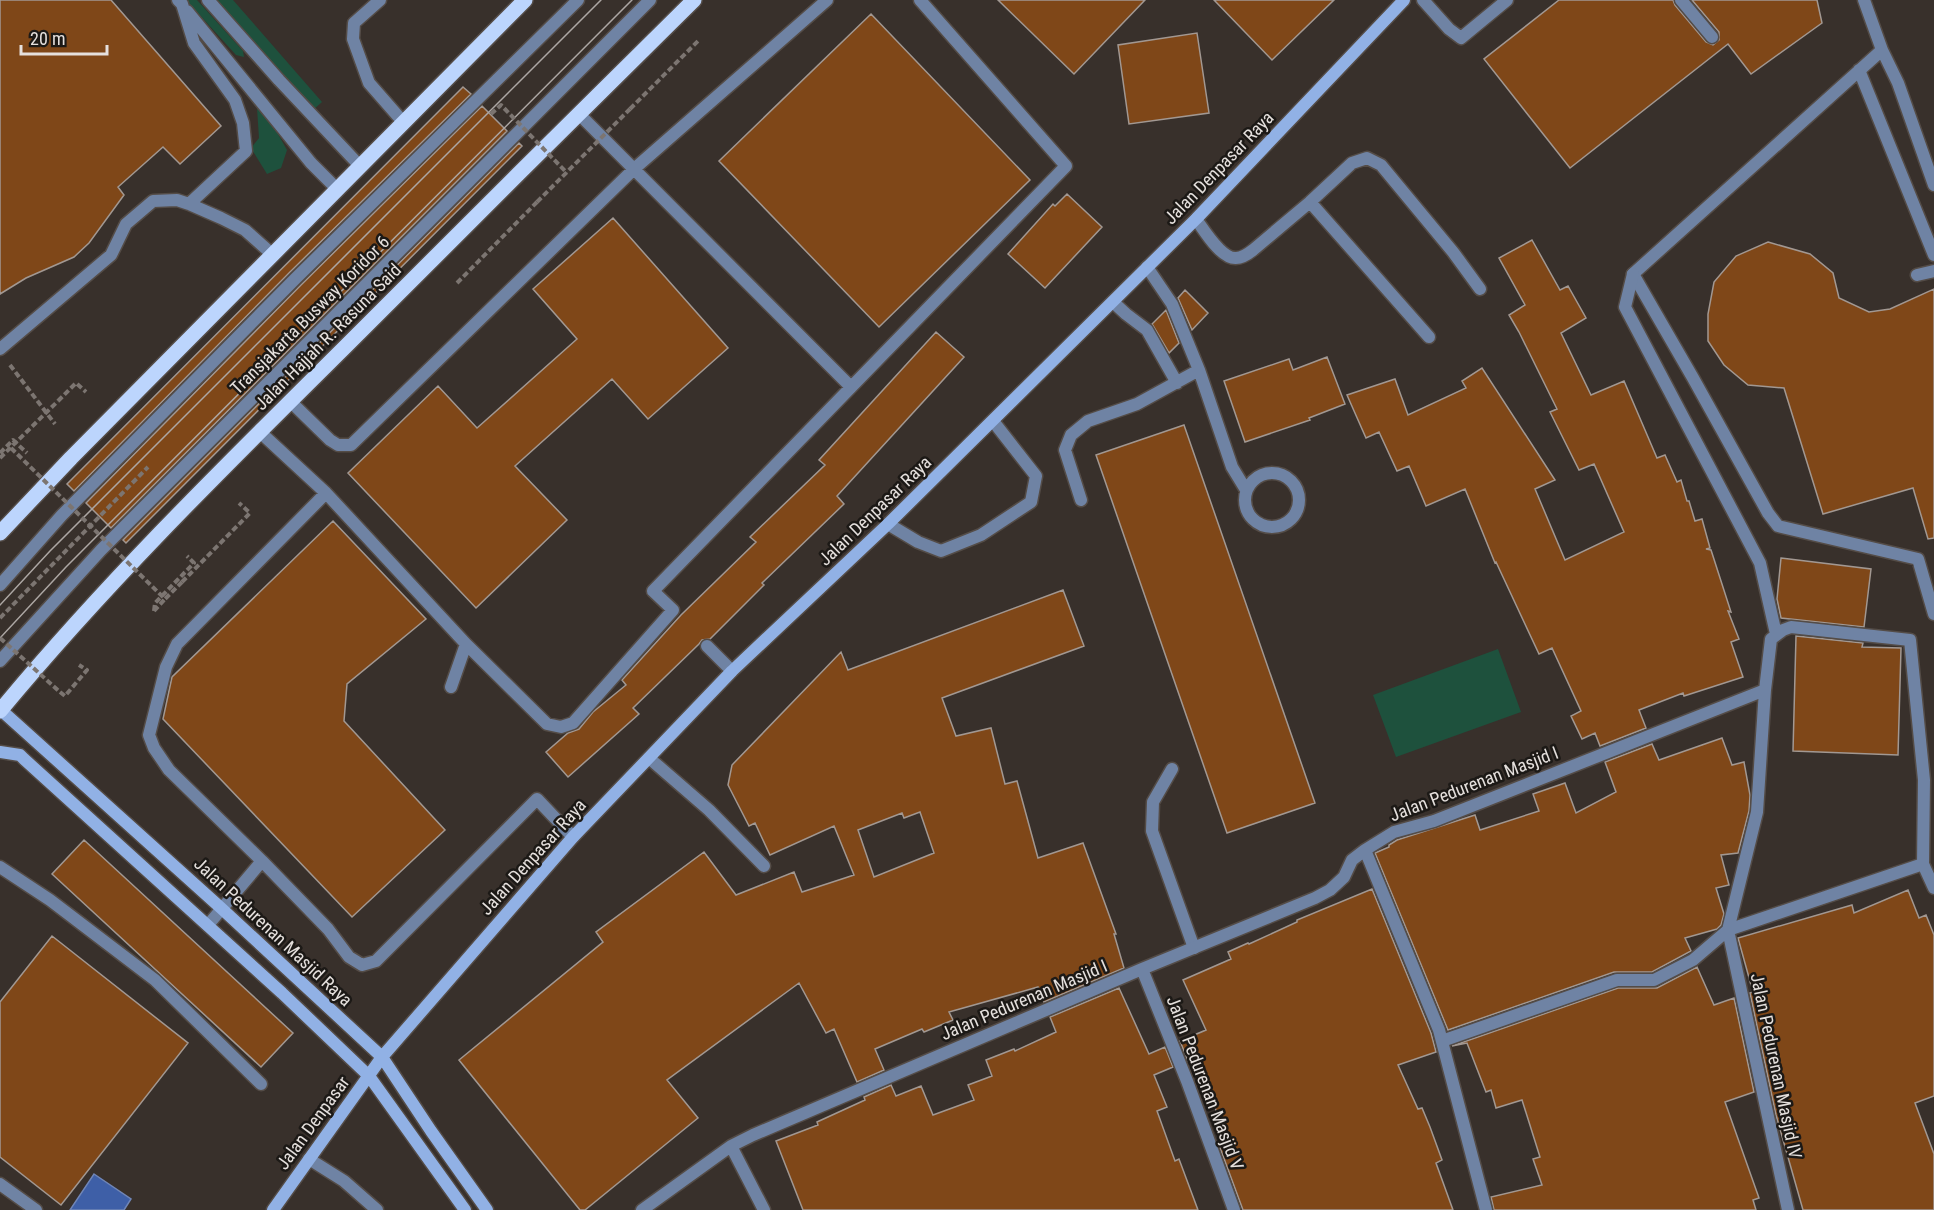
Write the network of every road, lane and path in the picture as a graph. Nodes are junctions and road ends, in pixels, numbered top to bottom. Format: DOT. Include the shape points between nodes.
graph roads {
  1 [pos="208,0"];
  2 [pos="380,0"];
  3 [pos="525,0"];
  4 [pos="578,0"];
  5 [pos="650,0"];
  6 [pos="694,0"];
  7 [pos="827,0"];
  8 [pos="920,0"];
  9 [pos="1404,0"];
  10 [pos="1423,0"];
  11 [pos="1507,0"];
  12 [pos="1681,0"];
  13 [pos="1864,0"];
  14 [pos="180,2"];
  15 [pos="1712,37"];
  16 [pos="698,40"];
  17 [pos="1882,50"];
  18 [pos="1859,70"];
  19 [pos="491,114"];
  20 [pos="579,114"];
  21 [pos="404,123"];
  22 [pos="360,166"];
  23 [pos="634,170"];
  24 [pos="567,173"];
  25 [pos="1934,185"];
  26 [pos="337,189"];
  27 [pos="1310,202"];
  28 [pos="189,204"];
  29 [pos="1196,219"];
  30 [pos="273,255"];
  31 [pos="1934,255"];
  32 [pos="1147,267"];
  33 [pos="1934,272"];
  34 [pos="1633,274"];
  35 [pos="1917,275"];
  36 [pos="457,283"];
  37 [pos="1480,289"];
  38 [pos="1113,302"];
  39 [pos="1429,337"];
  40 [pos="0,348"];
  41 [pos="7,362"];
  42 [pos="1199,370"];
  43 [pos="1177,382"];
  44 [pos="851,387"];
  45 [pos="86,392"];
  46 [pos="290,401"];
  47 [pos="993,421"];
  48 [pos="55,424"];
  49 [pos="260,432"];
  50 [pos="11,448"];
  51 [pos="0,453"];
  52 [pos="27,453"];
  53 [pos="0,458"];
  54 [pos="148,467"];
  55 [pos="1246,490"];
  56 [pos="326,493"];
  57 [pos="1081,500"];
  58 [pos="239,503"];
  59 [pos="888,524"];
  60 [pos="0,533"];
  61 [pos="187,556"];
  62 [pos="0,585"];
  63 [pos="165,599"];
  64 [pos="1934,614"];
  65 [pos="0,618"];
  66 [pos="1776,634"];
  67 [pos="0,638"];
  68 [pos="466,644"];
  69 [pos="707,646"];
  70 [pos="0,661"];
  71 [pos="79,665"];
  72 [pos="732,671"];
  73 [pos="451,687"];
  74 [pos="1765,690"];
  75 [pos="0,711"];
  76 [pos="0,752"];
  77 [pos="649,758"];
  78 [pos="1172,769"];
  79 [pos="573,837"];
  80 [pos="1365,850"];
  81 [pos="262,861"];
  82 [pos="1923,864"];
  83 [pos="764,866"];
  84 [pos="0,867"];
  85 [pos="1934,888"];
  86 [pos="221,908"];
  87 [pos="208,925"];
  88 [pos="1728,930"];
  89 [pos="1194,948"];
  90 [pos="1142,969"];
  91 [pos="1442,1041"];
  92 [pos="382,1057"];
  93 [pos="369,1076"];
  94 [pos="261,1084"];
  95 [pos="731,1146"];
  96 [pos="309,1159"];
  97 [pos="0,1184"];
  98 [pos="36,1210"];
  99 [pos="273,1210"];
  100 [pos="377,1210"];
  101 [pos="465,1210"];
  102 [pos="487,1210"];
  103 [pos="642,1210"];
  104 [pos="764,1210"];
  105 [pos="1234,1210"];
  106 [pos="1486,1210"];
  107 [pos="1788,1210"];
  1 -- 22 [label="street"];
  2 -- 21 [label="street" via="354,23 354,39 369,83"];
  3 -- 21 [label="main road"];
  4 -- 62 [label="street, Transjakarta Busway Koridor 6" via="295,279 62,515"];
  5 -- 70 [label="street, Transjakarta Busway Koridor 6" via="110,542"];
  6 -- 20 [label="main road, Jalan Hajjah R. Rasuna Said"];
  7 -- 23 [label="street"];
  8 -- 44 [label="street" via="1066,166"];
  9 -- 29 [label="street, Jalan Denpasar Raya"];
  10 -- 11 [label="street" via="1461,38"];
  12 -- 15 [label="street"];
  13 -- 17 [label="street"];
  14 -- 26 [label="street" via="311,163"];
  14 -- 28 [label="street" via="194,43 235,100 246,151"];
  16 -- 24 [label="path, bridge"];
  17 -- 18 [label="street"];
  17 -- 25 [label="street" via="1898,83"];
  18 -- 31 [label="street"];
  18 -- 34 [label="street"];
  19 -- 24 [label="path, bridge" via="501,105"];
  20 -- 23 [label="street"];
  20 -- 46 [label="main road, Jalan Hajjah R. Rasuna Said"];
  21 -- 22 [label="main road"];
  22 -- 26 [label="main road"];
  23 -- 44 [label="street"];
  23 -- 46 [label="street" via="351,445 338,445"];
  24 -- 36 [label="path, bridge"];
  26 -- 30 [label="main road"];
  27 -- 29 [label="street" via="1253,250 1236,258 1220,251"];
  27 -- 37 [label="street" via="1352,163 1366,158 1381,165"];
  27 -- 39 [label="street"];
  28 -- 30 [label="street" via="238,226"];
  28 -- 40 [label="street" via="153,201 126,224 111,255"];
  29 -- 32 [label="street, Jalan Denpasar Raya"];
  30 -- 60 [label="main road"];
  32 -- 38 [label="street, Jalan Denpasar Raya"];
  32 -- 42 [label="street" via="1172,304"];
  33 -- 35 [label="street"];
  34 -- 64 [label="street" via="1778,526 1918,558"];
  34 -- 66 [label="street" via="1625,307 1760,563"];
  38 -- 43 [label="street" via="1147,330"];
  38 -- 47 [label="street, Jalan Denpasar Raya"];
  41 -- 48 [label="path"];
  42 -- 43 [label="street"];
  42 -- 55 [label="street" via="1232,466"];
  43 -- 57 [label="street" via="1137,404 1088,421 1071,435 1065,450"];
  44 -- 68 [label="street" via="653,591 673,610 573,723 561,727 548,724"];
  45 -- 50 [label="path, bridge" via="76,383"];
  46 -- 49 [label="main road, Jalan Hajjah R. Rasuna Said"];
  47 -- 59 [label="street, Jalan Denpasar Raya"];
  47 -- 59 [label="street" via="1036,476 1032,502 981,535 940,551"];
  49 -- 56 [label="street"];
  49 -- 75 [label="main road, Jalan Hajjah R. Rasuna Said" via="98,598"];
  50 -- 53 [label="path, bridge"];
  50 -- 63 [label="path, bridge"];
  51 -- 52 [label="path" via="13,440"];
  54 -- 65 [label="path"];
  55 -- 55 [label="street" via="1261,474 1282,474 1297,489 1298,510 1283,525 1262,526 1247,511"];
  56 -- 68 [label="street"];
  56 -- 81 [label="street" via="177,644 166,667 149,735 170,770"];
  58 -- 63 [label="path, bridge" via="250,513"];
  59 -- 72 [label="street, Jalan Denpasar Raya"];
  61 -- 63 [label="path" via="194,563 155,603 154,610"];
  66 -- 74 [label="street" via="1771,639"];
  66 -- 82 [label="street" via="1791,627 1910,640 1924,780"];
  67 -- 71 [label="path, bridge" via="65,696 87,670"];
  68 -- 73 [label="street"];
  69 -- 72 [label="street"];
  72 -- 77 [label="street, Jalan Denpasar Raya"];
  74 -- 80 [label="street, Jalan Pedurenan Masjid I" via="1434,821 1394,832"];
  74 -- 88 [label="street, Jalan Pedurenan Masjid IV" via="1757,812"];
  75 -- 86 [label="street, Jalan Pedurenan Masjid Raya"];
  76 -- 87 [label="street" via="20,755"];
  77 -- 79 [label="street, Jalan Denpasar Raya"];
  77 -- 83 [label="street" via="709,810"];
  78 -- 89 [label="street" via="1153,802 1152,831"];
  79 -- 81 [label="street" via="537,799 376,961 362,965 349,957 328,929"];
  79 -- 92 [label="street, Jalan Denpasar Raya"];
  80 -- 89 [label="street, Jalan Pedurenan Masjid I" via="1352,860 1344,877 1330,891"];
  80 -- 91 [label="street"];
  81 -- 86 [label="street"];
  82 -- 85 [label="street"];
  82 -- 88 [label="street"];
  84 -- 94 [label="street" via="155,980"];
  86 -- 87 [label="street"];
  86 -- 92 [label="street, Jalan Pedurenan Masjid Raya"];
  87 -- 93 [label="street"];
  88 -- 91 [label="street" via="1693,960 1654,980 1617,980"];
  88 -- 107 [label="street, Jalan Pedurenan Masjid IV"];
  89 -- 90 [label="street, Jalan Pedurenan Masjid I"];
  90 -- 95 [label="street, Jalan Pedurenan Masjid I"];
  90 -- 105 [label="street, Jalan Pedurenan Masjid V"];
  91 -- 106 [label="street"];
  92 -- 93 [label="street, Jalan Denpasar"];
  92 -- 102 [label="street, Jalan Pedurenan Masjid Raya"];
  93 -- 96 [label="street, Jalan Denpasar"];
  93 -- 101 [label="street"];
  95 -- 103 [label="street, Jalan Pedurenan Masjid I"];
  95 -- 104 [label="street"];
  96 -- 99 [label="street, Jalan Denpasar"];
  96 -- 100 [label="street" via="344,1180"];
  97 -- 98 [label="street"];
}
